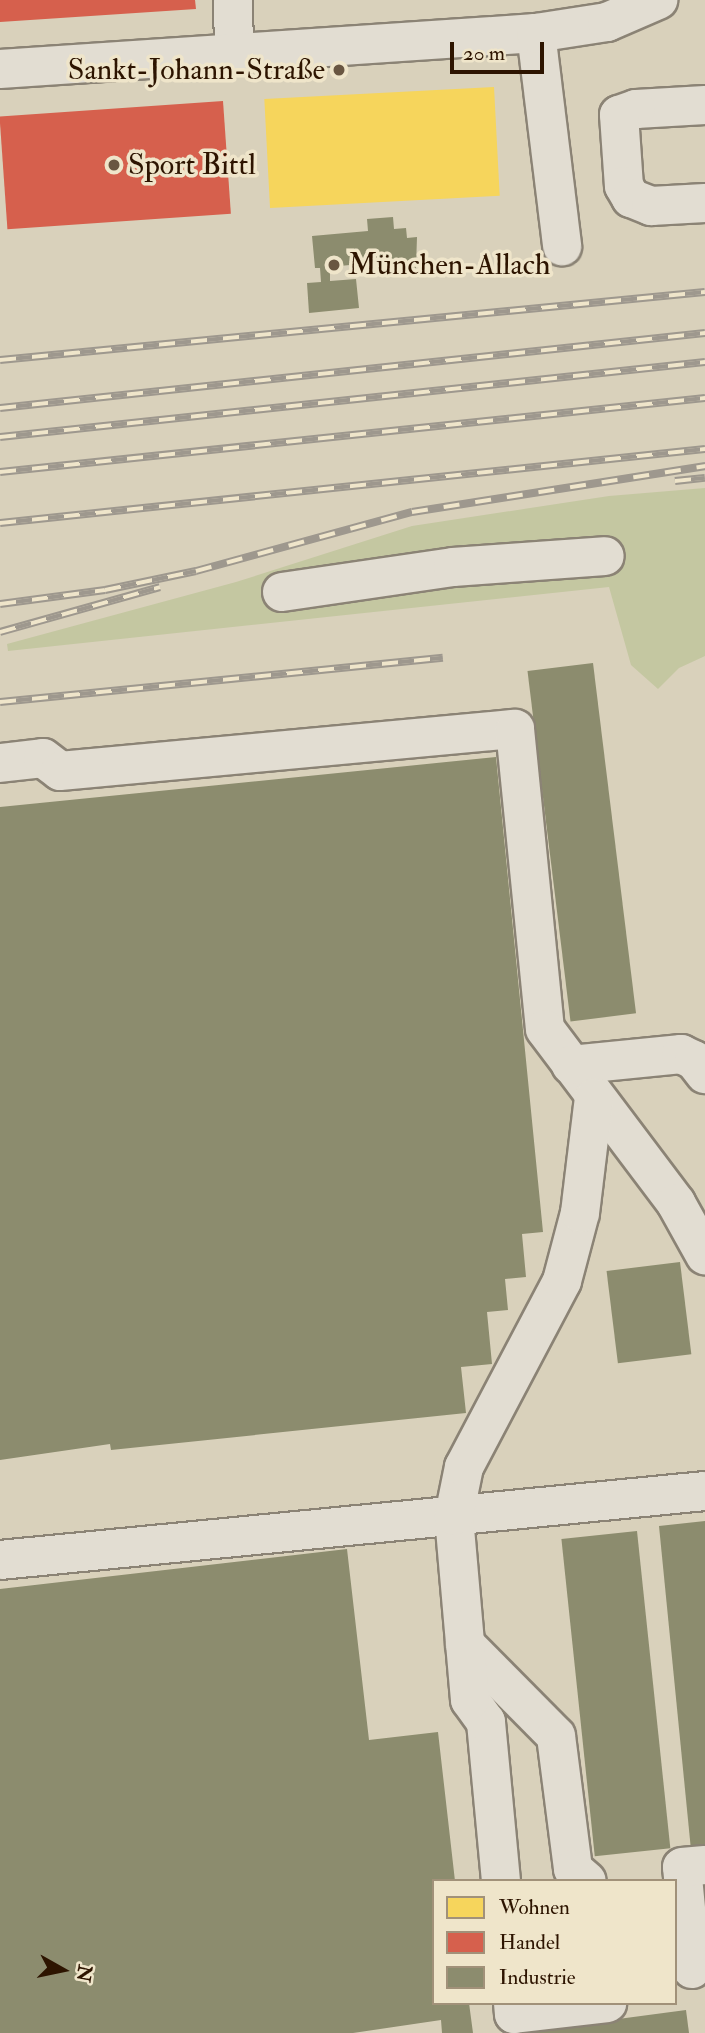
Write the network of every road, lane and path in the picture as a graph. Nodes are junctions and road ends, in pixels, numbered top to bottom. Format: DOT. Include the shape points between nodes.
graph roads {
  1 [pos="233,0"];
  2 [pos="658,0"];
  3 [pos="536,33"];
  4 [pos="234,54"];
  5 [pos="0,69"];
  6 [pos="705,105"];
  7 [pos="705,203"];
  8 [pos="562,246"];
  9 [pos="605,556"];
  10 [pos="282,592"];
  11 [pos="0,762"];
  12 [pos="570,1065"];
  13 [pos="705,1074"];
  14 [pos="594,1098"];
  15 [pos="705,1254"];
  16 [pos="705,1491"];
  17 [pos="454,1516"];
  18 [pos="0,1560"];
  19 [pos="465,1644"];
  20 [pos="705,1865"];
  21 [pos="578,1877"];
  22 [pos="501,1879"];
  23 [pos="687,1975"];
  24 [pos="513,2005"];
  25 [pos="586,2005"];
  1 -- 4 [label="street"];
  2 -- 3 [label="street" via="607,22"];
  3 -- 4 [label="street"];
  3 -- 8 [label="street"];
  4 -- 5 [label="street"];
  6 -- 7 [label="street" via="636,109 619,115 624,186 631,198 651,206"];
  9 -- 10 [label="street" via="453,567"];
  11 -- 12 [label="street" via="43,758 60,771 515,729 545,1029"];
  12 -- 13 [label="street" via="681,1054 694,1060"];
  12 -- 14 [label="street"];
  14 -- 15 [label="street" via="676,1203"];
  14 -- 17 [label="street" via="580,1213 562,1281 464,1467"];
  16 -- 17 [label="street"];
  17 -- 18 [label="street"];
  17 -- 19 [label="street"];
  19 -- 21 [label="street" via="556,1736"];
  19 -- 22 [label="street" via="470,1700 486,1722"];
  20 -- 23 [label="street" via="682,1867"];
  24 -- 25 [label="street" via="514,2014"];
}
